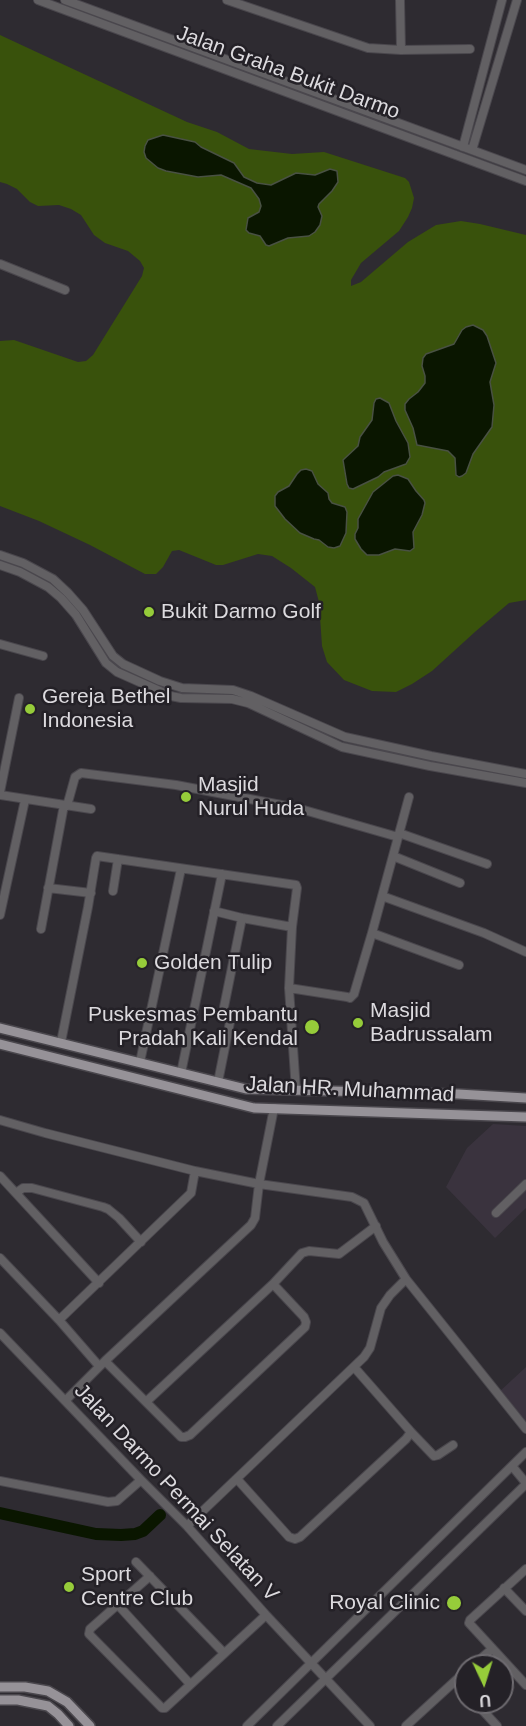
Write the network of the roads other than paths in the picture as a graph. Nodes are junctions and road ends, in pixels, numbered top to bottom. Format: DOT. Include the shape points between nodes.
graph roads {
  1 [pos="38,0"];
  2 [pos="66,0"];
  3 [pos="227,0"];
  4 [pos="400,0"];
  5 [pos="502,0"];
  6 [pos="517,0"];
  7 [pos="112,17"];
  8 [pos="108,26"];
  9 [pos="470,49"];
  10 [pos="401,50"];
  11 [pos="463,147"];
  12 [pos="472,150"];
  13 [pos="526,170"];
  14 [pos="526,180"];
  15 [pos="0,264"];
  16 [pos="65,290"];
  17 [pos="0,555"];
  18 [pos="0,565"];
  19 [pos="0,644"];
  20 [pos="43,656"];
  21 [pos="19,698"];
  22 [pos="526,774"];
  23 [pos="526,783"];
  24 [pos="0,794"];
  25 [pos="409,796"];
  26 [pos="25,800"];
  27 [pos="65,805"];
  28 [pos="91,809"];
  29 [pos="399,835"];
  30 [pos="393,856"];
  31 [pos="118,859"];
  32 [pos="487,864"];
  33 [pos="181,869"];
  34 [pos="222,874"];
  35 [pos="460,883"];
  36 [pos="48,888"];
  37 [pos="113,891"];
  38 [pos="90,893"];
  39 [pos="382,896"];
  40 [pos="214,911"];
  41 [pos="0,915"];
  42 [pos="242,918"];
  43 [pos="291,927"];
  44 [pos="41,929"];
  45 [pos="372,933"];
  46 [pos="526,952"];
  47 [pos="459,965"];
  48 [pos="289,988"];
  49 [pos="0,1028"];
  50 [pos="29,1035"];
  51 [pos="57,1041"];
  52 [pos="0,1044"];
  53 [pos="26,1050"];
  54 [pos="49,1056"];
  55 [pos="140,1062"];
  56 [pos="181,1073"];
  57 [pos="218,1082"];
  58 [pos="297,1091"];
  59 [pos="331,1092"];
  60 [pos="526,1098"];
  61 [pos="274,1108"];
  62 [pos="330,1110"];
  63 [pos="526,1116"];
  64 [pos="0,1120"];
  65 [pos="195,1171"];
  66 [pos="0,1176"];
  67 [pos="259,1184"];
  68 [pos="526,1184"];
  69 [pos="16,1193"];
  70 [pos="496,1213"];
  71 [pos="376,1226"];
  72 [pos="141,1242"];
  73 [pos="0,1258"];
  74 [pos="406,1279"];
  75 [pos="99,1283"];
  76 [pos="273,1284"];
  77 [pos="59,1320"];
  78 [pos="0,1333"];
  79 [pos="102,1363"];
  80 [pos="354,1367"];
  81 [pos="66,1400"];
  82 [pos="147,1401"];
  83 [pos="526,1429"];
  84 [pos="411,1432"];
  85 [pos="453,1445"];
  86 [pos="526,1452"];
  87 [pos="512,1466"];
  88 [pos="237,1479"];
  89 [pos="141,1480"];
  90 [pos="0,1481"];
  91 [pos="526,1483"];
  92 [pos="187,1526"];
  93 [pos="136,1562"];
  94 [pos="526,1569"];
  95 [pos="150,1576"];
  96 [pos="504,1588"];
  97 [pos="118,1605"];
  98 [pos="526,1611"];
  99 [pos="266,1615"];
  100 [pos="492,1649"];
  101 [pos="224,1653"];
  102 [pos="486,1654"];
  103 [pos="310,1664"];
  104 [pos="326,1678"];
  105 [pos="454,1683"];
  106 [pos="190,1684"];
  107 [pos="526,1685"];
  108 [pos="0,1687"];
  109 [pos="0,1700"];
  110 [pos="486,1714"];
  111 [pos="365,1724"];
  112 [pos="69,1726"];
  113 [pos="90,1726"];
  114 [pos="247,1726"];
  115 [pos="277,1726"];
  116 [pos="406,1726"];
  117 [pos="497,1726"];
  1 -- 8 [label="street, Jalan Graha Bukit Darmo"];
  2 -- 7 [label="street, Jalan Graha Bukit Darmo"];
  3 -- 10 [label="street" via="368,48"];
  4 -- 10 [label="street"];
  5 -- 11 [label="street"];
  6 -- 12 [label="street"];
  7 -- 8 [label="street"];
  7 -- 11 [label="street, Jalan Graha Bukit Darmo"];
  8 -- 14 [label="street, Jalan Graha Bukit Darmo"];
  9 -- 10 [label="street"];
  11 -- 12 [label="street, Jalan Graha Bukit Darmo"];
  12 -- 13 [label="street, Jalan Graha Bukit Darmo"];
  15 -- 16 [label="street"];
  17 -- 22 [label="street" via="53,579 83,610 113,656 160,681 182,688 233,690 345,737"];
  18 -- 23 [label="street" via="48,587 61,598 106,663 117,672 171,696 232,699 342,747"];
  19 -- 20 [label="street"];
  21 -- 24 [label="street"];
  24 -- 26 [label="street"];
  25 -- 29 [label="street"];
  26 -- 27 [label="street"];
  26 -- 41 [label="street"];
  27 -- 28 [label="street"];
  27 -- 29 [label="street" via="75,777 81,773 176,785 297,808"];
  27 -- 36 [label="street"];
  29 -- 30 [label="street"];
  29 -- 32 [label="street"];
  30 -- 35 [label="street"];
  30 -- 39 [label="street"];
  31 -- 33 [label="street"];
  31 -- 37 [label="street"];
  31 -- 38 [label="street" via="96,858"];
  33 -- 34 [label="street"];
  33 -- 55 [label="street"];
  34 -- 40 [label="street"];
  34 -- 43 [label="street" via="296,885"];
  36 -- 38 [label="street"];
  36 -- 44 [label="street"];
  38 -- 51 [label="street"];
  39 -- 45 [label="street"];
  39 -- 46 [label="street"];
  40 -- 42 [label="street"];
  40 -- 56 [label="street"];
  42 -- 43 [label="street"];
  42 -- 57 [label="street" via="224,1007 231,1017"];
  43 -- 48 [label="street"];
  45 -- 47 [label="street"];
  45 -- 48 [label="street" via="350,998"];
  48 -- 58 [label="street"];
  49 -- 50 [label="main road, Jalan HR. Muhammad"];
  50 -- 51 [label="main road, Jalan HR. Muhammad"];
  50 -- 53 [label="main road"];
  51 -- 54 [label="main road" via="48,1049"];
  51 -- 55 [label="main road, Jalan HR. Muhammad"];
  52 -- 53 [label="main road, Jalan HR. Muhammad"];
  53 -- 54 [label="main road, Jalan HR. Muhammad"];
  54 -- 61 [label="main road, Jalan HR. Muhammad" via="254,1108"];
  55 -- 56 [label="main road, Jalan HR. Muhammad"];
  56 -- 57 [label="main road, Jalan HR. Muhammad"];
  57 -- 58 [label="main road, Jalan HR. Muhammad" via="246,1089"];
  58 -- 59 [label="main road, Jalan HR. Muhammad"];
  59 -- 60 [label="main road, Jalan HR. Muhammad"];
  59 -- 62 [label="main road" via="334,1099"];
  61 -- 62 [label="main road, Jalan HR. Muhammad"];
  61 -- 67 [label="street"];
  62 -- 63 [label="main road, Jalan HR. Muhammad"];
  64 -- 65 [label="street"];
  65 -- 67 [label="street"];
  65 -- 72 [label="street" via="191,1193"];
  66 -- 69 [label="street"];
  67 -- 71 [label="street" via="352,1197 364,1203"];
  67 -- 79 [label="street" via="251,1226"];
  68 -- 70 [label="street"];
  69 -- 72 [label="street" via="32,1188 103,1207"];
  69 -- 75 [label="street"];
  71 -- 74 [label="street"];
  71 -- 76 [label="street" via="339,1254 302,1253"];
  72 -- 75 [label="street"];
  73 -- 77 [label="street"];
  74 -- 80 [label="street" via="381,1308 370,1348"];
  74 -- 83 [label="street"];
  75 -- 77 [label="street"];
  76 -- 82 [label="street"];
  76 -- 82 [label="street" via="304,1317 305,1327 190,1435 181,1437"];
  77 -- 79 [label="street"];
  78 -- 81 [label="street, Jalan Darmo Permai Selatan V"];
  79 -- 81 [label="street"];
  79 -- 82 [label="street"];
  80 -- 84 [label="street"];
  80 -- 88 [label="street"];
  81 -- 89 [label="street, Jalan Darmo Permai Selatan V"];
  84 -- 85 [label="street" via="434,1456"];
  84 -- 88 [label="street" via="295,1539"];
  86 -- 87 [label="street"];
  87 -- 91 [label="street"];
  87 -- 103 [label="street"];
  88 -- 92 [label="street"];
  89 -- 90 [label="street" via="117,1501 108,1502"];
  89 -- 92 [label="street, Jalan Darmo Permai Selatan V"];
  91 -- 104 [label="street"];
  92 -- 99 [label="street, Jalan Darmo Permai Selatan V"];
  93 -- 95 [label="street"];
  94 -- 96 [label="street"];
  95 -- 97 [label="street"];
  95 -- 101 [label="street"];
  96 -- 98 [label="street"];
  96 -- 100 [label="street" via="470,1620"];
  97 -- 106 [label="street"];
  97 -- 106 [label="street" via="89,1634 160,1707 165,1708"];
  99 -- 101 [label="street"];
  99 -- 103 [label="street, Jalan Darmo Permai Selatan V"];
  100 -- 102 [label="street"];
  100 -- 107 [label="street"];
  101 -- 106 [label="street"];
  103 -- 104 [label="street, Jalan Darmo Permai Selatan V"];
  103 -- 114 [label="street"];
  104 -- 111 [label="street, Jalan Darmo Permai Selatan V"];
  104 -- 115 [label="street"];
  105 -- 116 [label="street"];
  108 -- 113 [label="main road" via="48,1691 67,1702"];
  109 -- 112 [label="main road" via="48,1706"];
  110 -- 117 [label="street"];
}
